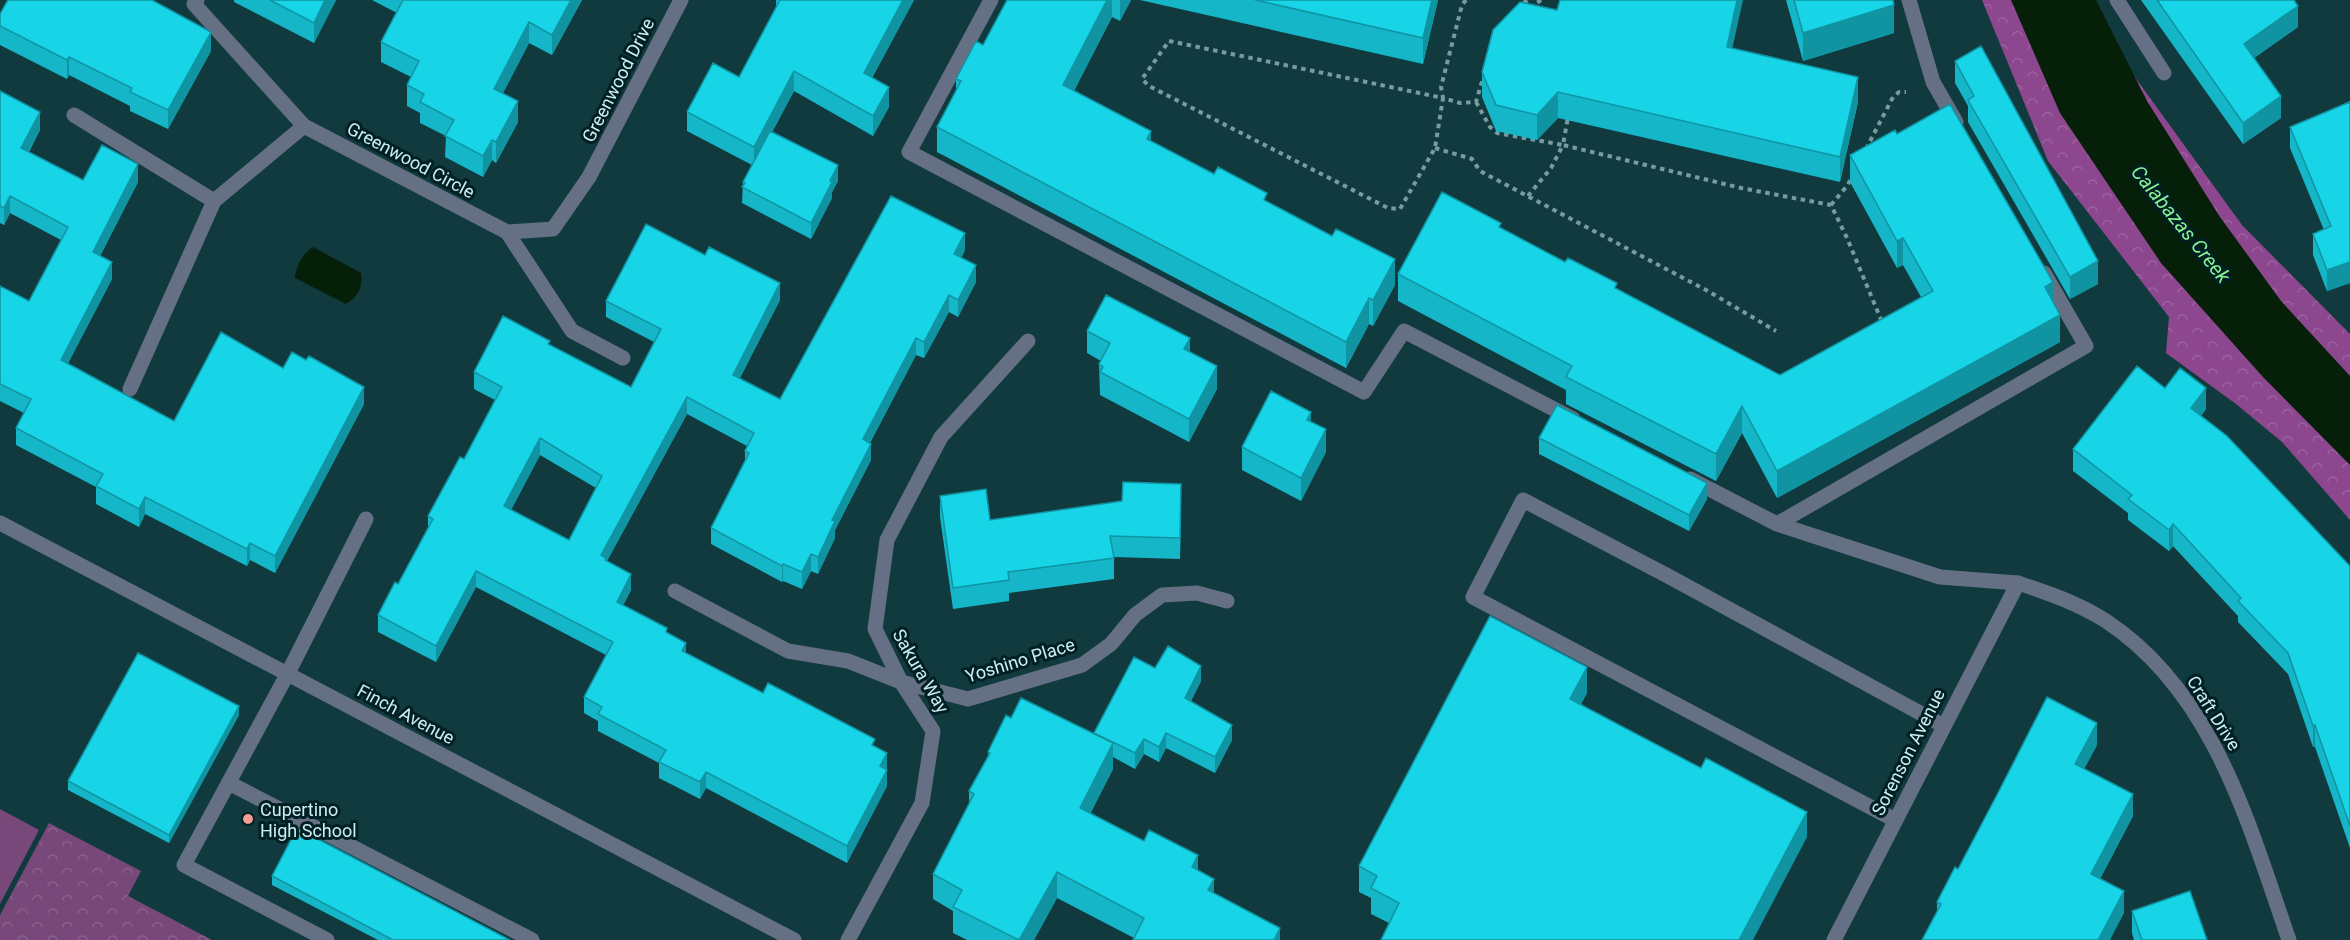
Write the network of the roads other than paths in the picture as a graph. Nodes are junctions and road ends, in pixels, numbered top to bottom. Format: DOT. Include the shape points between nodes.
graph roads {
  1 [pos="197,0"];
  2 [pos="681,0"];
  3 [pos="991,0"];
  4 [pos="1909,0"];
  5 [pos="2117,0"];
  6 [pos="2164,73"];
  7 [pos="74,116"];
  8 [pos="304,126"];
  9 [pos="1961,131"];
  10 [pos="214,201"];
  11 [pos="507,232"];
  12 [pos="2039,264"];
  13 [pos="1028,341"];
  14 [pos="622,358"];
  15 [pos="130,389"];
  16 [pos="1590,428"];
  17 [pos="1673,471"];
  18 [pos="366,519"];
  19 [pos="0,523"];
  20 [pos="1777,524"];
  21 [pos="2018,583"];
  22 [pos="675,591"];
  23 [pos="1227,601"];
  24 [pos="288,673"];
  25 [pos="901,682"];
  26 [pos="1944,726"];
  27 [pos="229,783"];
  28 [pos="1895,820"];
  29 [pos="327,940"];
  30 [pos="532,940"];
  31 [pos="794,940"];
  32 [pos="848,940"];
  33 [pos="1834,940"];
  34 [pos="2289,940"];
  1 -- 8 [label="street" via="194,4"];
  2 -- 11 [label="street, Greenwood Drive" via="589,177 553,229"];
  3 -- 16 [label="street" via="909,152 1364,392 1404,331"];
  4 -- 9 [label="street" via="1933,82"];
  5 -- 6 [label="street"];
  7 -- 10 [label="street"];
  8 -- 10 [label="street"];
  8 -- 11 [label="street, Greenwood Circle"];
  10 -- 15 [label="street"];
  11 -- 14 [label="street" via="572,331"];
  12 -- 20 [label="street" via="2086,346"];
  13 -- 25 [label="street, Sakura Way" via="941,437 887,540 875,629"];
  17 -- 20 [label="street, Craft Drive"];
  18 -- 24 [label="street"];
  19 -- 24 [label="street, Finch Avenue"];
  20 -- 21 [label="street, Craft Drive" via="1940,577"];
  21 -- 26 [label="street, Sorenson Avenue"];
  21 -- 34 [label="street, Craft Drive" via="2058,596 2106,621 2157,663 2195,712 2223,761"];
  22 -- 25 [label="street, Yoshino Place" via="788,651 849,661"];
  23 -- 25 [label="street, Yoshino Place" via="1197,593 1162,595 1135,615 1111,644 1082,664 968,699"];
  24 -- 27 [label="street"];
  24 -- 31 [label="street, Finch Avenue"];
  25 -- 32 [label="street, Sakura Way" via="933,731 922,804"];
  26 -- 28 [label="street, Sorenson Avenue"];
  26 -- 28 [label="street" via="1523,500 1473,597"];
  27 -- 29 [label="street" via="184,865"];
  27 -- 30 [label="street"];
  28 -- 33 [label="street, Sorenson Avenue"];
}
